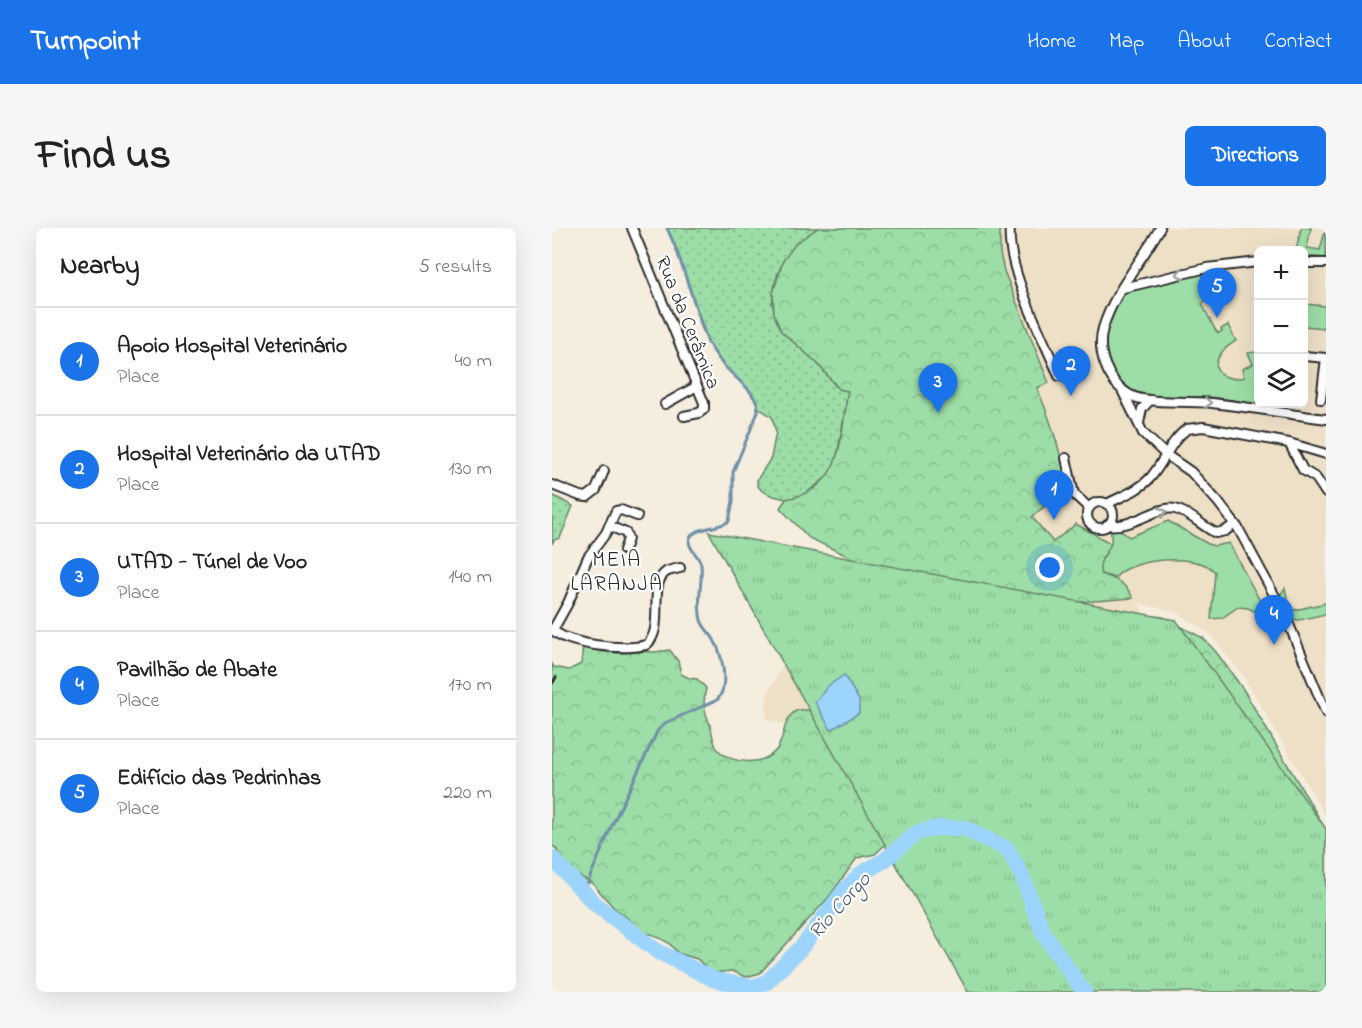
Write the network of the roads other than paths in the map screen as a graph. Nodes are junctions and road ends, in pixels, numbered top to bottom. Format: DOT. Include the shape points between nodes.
graph roads {
  1 [pos="632,228"];
  2 [pos="1010,228"];
  3 [pos="1160,228"];
  4 [pos="1254,262"];
  5 [pos="1308,263"];
  6 [pos="1326,263"];
  7 [pos="1122,288"];
  8 [pos="1308,356"];
  9 [pos="1326,358"];
  10 [pos="1059,376"];
  11 [pos="697,386"];
  12 [pos="1121,388"];
  13 [pos="1322,399"];
  14 [pos="1150,400"];
  15 [pos="665,404"];
  16 [pos="684,416"];
  17 [pos="1326,419"];
  18 [pos="1139,426"];
  19 [pos="1289,443"];
  20 [pos="1166,454"];
  21 [pos="1326,454"];
  22 [pos="1066,458"];
  23 [pos="604,471"];
  24 [pos="552,485"];
  25 [pos="1326,493"];
  26 [pos="1107,504"];
  27 [pos="1089,508"];
  28 [pos="637,516"];
  29 [pos="1235,524"];
  30 [pos="1107,525"];
  31 [pos="609,526"];
  32 [pos="624,550"];
  33 [pos="680,568"];
  34 [pos="554,631"];
  35 [pos="1326,713"];
  1 -- 11 [label="street, Rua da Cerâmica"];
  2 -- 10 [label="street" via="1017,275"];
  3 -- 7 [label="street"];
  4 -- 7 [label="street, one-way" via="1207,268"];
  5 -- 6 [label="street"];
  7 -- 12 [label="street" via="1101,342 1106,367"];
  8 -- 9 [label="street"];
  9 -- 13 [label="street"];
  11 -- 15 [label="street"];
  11 -- 16 [label="street, Rua da Cerâmica" via="704,409"];
  12 -- 14 [label="street" via="1135,398"];
  12 -- 18 [label="street"];
  14 -- 17 [label="street, one-way" via="1213,403"];
  14 -- 18 [label="street" via="1142,411"];
  18 -- 20 [label="street"];
  19 -- 20 [label="street" via="1194,427 1182,432"];
  19 -- 21 [label="street"];
  19 -- 25 [label="street" via="1303,470 1316,478"];
  20 -- 26 [label="street" via="1144,484"];
  20 -- 29 [label="street" via="1191,472"];
  22 -- 27 [label="street" via="1074,494"];
  23 -- 24 [label="street" via="596,490 587,497"];
  26 -- 27 [label="street" via="1096,502"];
  26 -- 30 [label="street" via="1113,515"];
  27 -- 30 [label="street" via="1091,524"];
  28 -- 31 [label="street" via="617,510"];
  30 -- 29 [label="street, one-way" via="1128,525 1170,509 1216,533"];
  29 -- 35 [label="street" via="1285,615"];
  31 -- 32 [label="street" via="626,533"];
  31 -- 34 [label="street" via="588,557"];
  33 -- 34 [label="street" via="666,572 659,583 655,633 648,644 596,645"];
}
